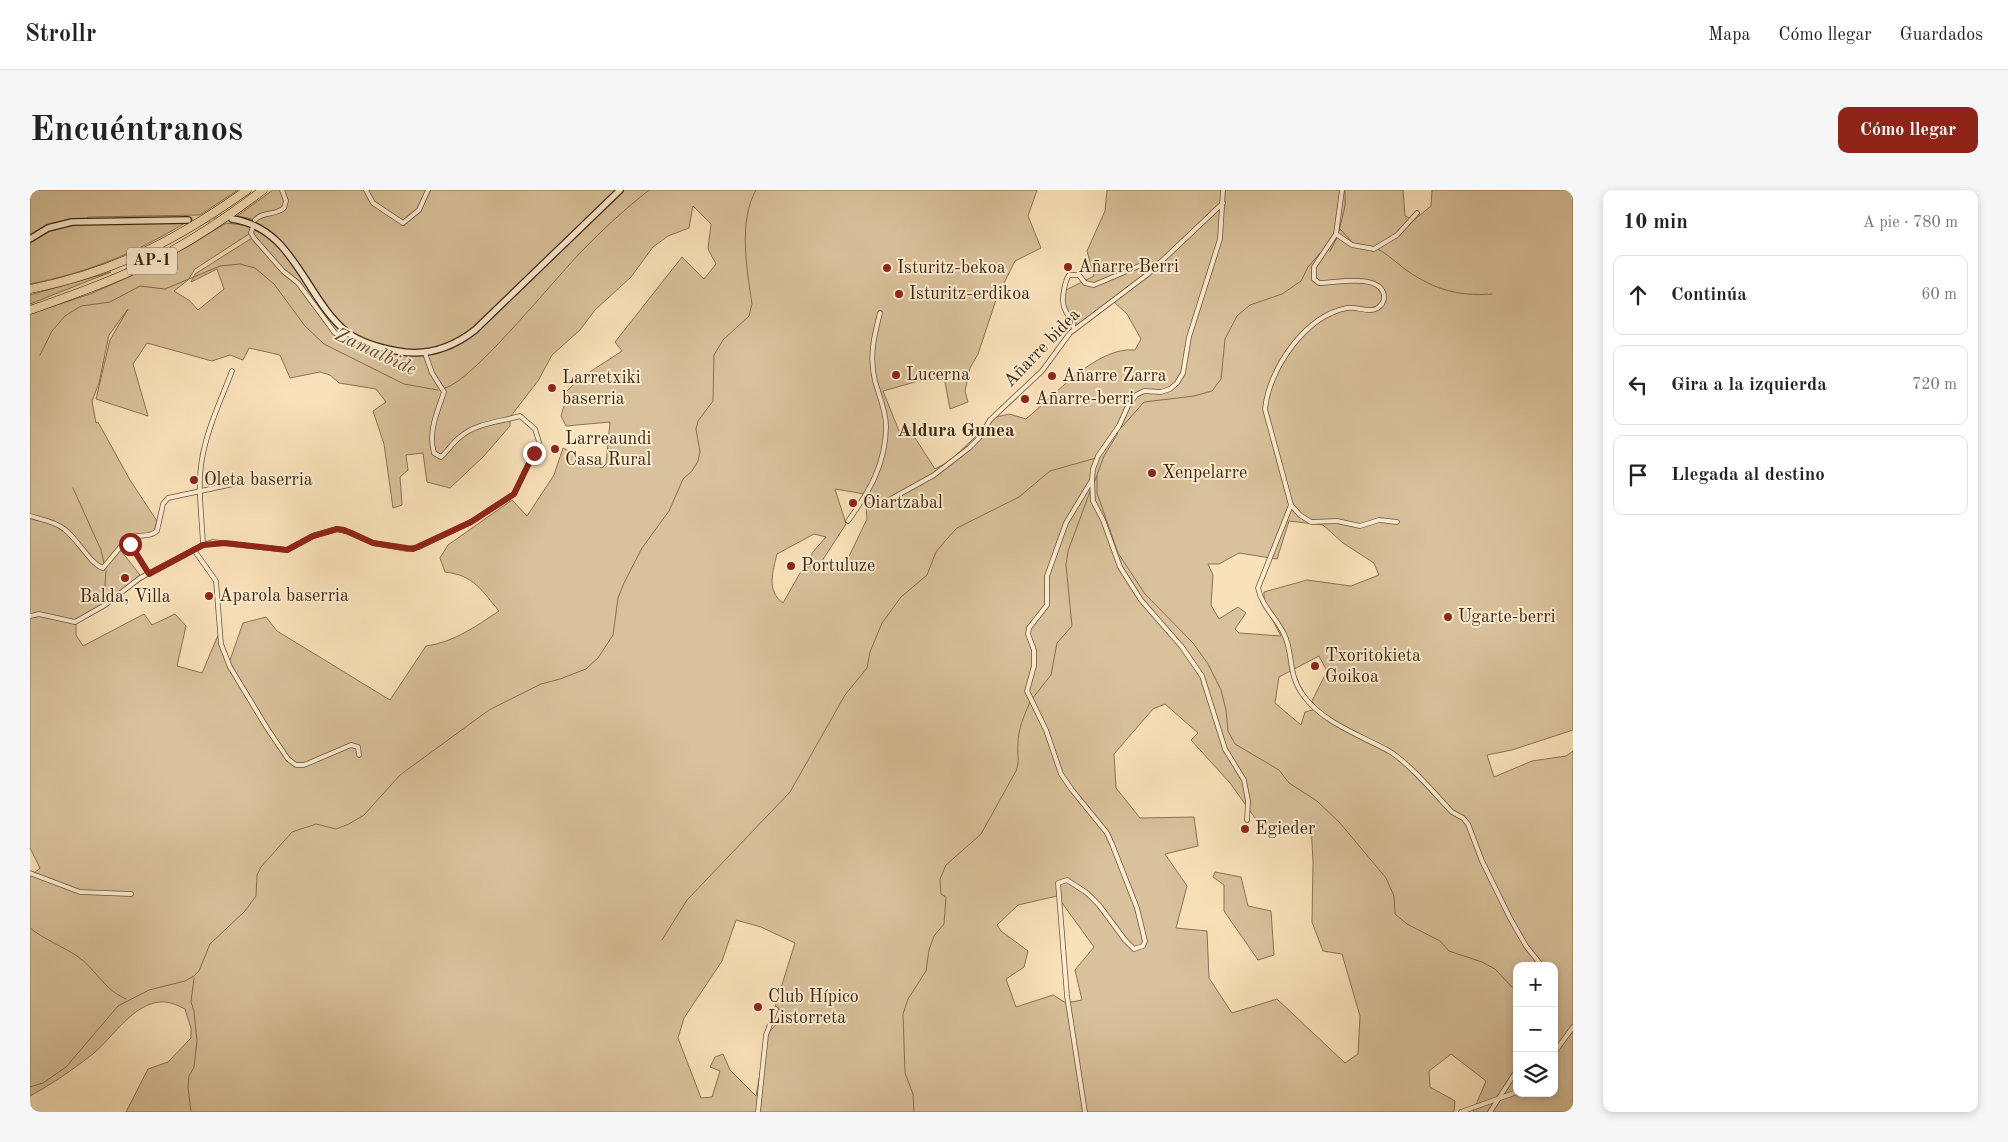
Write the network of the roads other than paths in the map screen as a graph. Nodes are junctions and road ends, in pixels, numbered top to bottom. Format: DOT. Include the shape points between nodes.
graph roads {
  1 [pos="247,190"];
  2 [pos="263,190"];
  3 [pos="282,190"];
  4 [pos="366,190"];
  5 [pos="428,190"];
  6 [pos="620,190"];
  7 [pos="1223,190"];
  8 [pos="1342,190"];
  9 [pos="1223,203"];
  10 [pos="1417,213"];
  11 [pos="232,219"];
  12 [pos="188,220"];
  13 [pos="255,220"];
  14 [pos="253,226"];
  15 [pos="1336,234"];
  16 [pos="30,239"];
  17 [pos="1161,263"];
  18 [pos="30,290"];
  19 [pos="30,310"];
  20 [pos="880,313"];
  21 [pos="1074,330"];
  22 [pos="349,333"];
  23 [pos="426,353"];
  24 [pos="232,371"];
  25 [pos="1092,480"];
  26 [pos="238,483"];
  27 [pos="200,491"];
  28 [pos="864,499"];
  29 [pos="1290,505"];
  30 [pos="30,516"];
  31 [pos="848,521"];
  32 [pos="1397,522"];
  33 [pos="203,545"];
  34 [pos="119,549"];
  35 [pos="194,550"];
  36 [pos="149,574"];
  37 [pos="30,616"];
  38 [pos="359,755"];
  39 [pos="1248,820"];
  40 [pos="30,873"];
  41 [pos="131,894"];
  42 [pos="1539,962"];
  43 [pos="776,1009"];
  44 [pos="1573,1027"];
  45 [pos="1555,1052"];
  46 [pos="1513,1076"];
  47 [pos="1513,1093"];
  48 [pos="1501,1096"];
  49 [pos="758,1112"];
  50 [pos="1085,1112"];
  51 [pos="1461,1112"];
  52 [pos="1490,1112"];
  1 -- 18 [label="highway, AP-1" via="214,213 136,257 82,278"];
  2 -- 19 [label="highway, AP-1" via="141,267"];
  3 -- 13 [label="street" via="286,201 284,208"];
  4 -- 5 [label="street" via="376,206 403,223 419,210"];
  6 -- 23 [label="main road" via="475,330 452,346"];
  7 -- 9 [label="street"];
  8 -- 15 [label="street"];
  9 -- 17 [label="street, Añarre bidea"];
  9 -- 25 [label="street" via="1220,239 1189,337 1182,373 1170,389 1144,391 1136,395 1098,456"];
  10 -- 15 [label="street" via="1397,235 1374,249 1352,245"];
  11 -- 22 [label="main road" via="252,224 278,240 334,319"];
  12 -- 16 [label="main road" via="72,222 48,228"];
  14 -- 22 [label="street" via="254,238 298,283 336,333 343,337"];
  15 -- 29 [label="street" via="1314,267 1314,279 1319,283 1370,281 1384,293 1384,301 1372,311 1348,308 1314,323 1290,348 1276,371 1266,397 1265,410"];
  17 -- 21 [label="street, Añarre bidea"];
  17 -- 21 [label="street" via="1139,266 1094,285 1085,283 1080,275 1069,274 1063,299 1064,308 1074,321"];
  20 -- 28 [label="street" via="872,346 872,362 886,426 877,476"];
  21 -- 28 [label="street, Añarre bidea" via="1059,345 1042,371 990,420 970,448 907,492 879,504"];
  22 -- 23 [label="main road" via="388,349"];
  23 -- 33 [label="street" via="432,373 444,392 432,427 434,453 441,457 459,438 487,424 520,416 535,428 538,442 514,494 471,522 413,549 373,543 337,529 313,536 287,550 225,543"];
  24 -- 27 [label="street" via="205,444"];
  25 -- 39 [label="street" via="1093,502 1124,574 1202,676 1225,749 1244,780"];
  25 -- 50 [label="street" via="1059,541 1047,576 1047,605 1029,628 1034,666 1027,691 1062,774 1107,833 1137,908 1145,941 1143,946 1134,949 1087,893 1067,880 1058,883 1056,891 1067,996"];
  26 -- 27 [label="street"];
  27 -- 33 [label="street"];
  27 -- 34 [label="street" via="165,500 157,531 151,535 131,536"];
  28 -- 31 [label="street"];
  29 -- 32 [label="street" via="1311,522 1337,521 1360,526 1379,520"];
  29 -- 42 [label="street" via="1258,588 1260,599 1284,634 1294,679 1303,696 1360,738 1390,752 1452,812 1463,818 1510,918"];
  30 -- 34 [label="street" via="63,528 100,567 106,566"];
  33 -- 35 [label="street"];
  34 -- 36 [label="street" via="128,544 132,546"];
  35 -- 36 [label="street"];
  35 -- 38 [label="street" via="216,581 221,644 230,667 288,758 296,765 304,765 351,744 358,747"];
  36 -- 37 [label="street" via="75,622 39,614"];
  40 -- 41 [label="street" via="80,892"];
  43 -- 49 [label="street" via="766,1035"];
  44 -- 45 [label="street"];
  46 -- 48 [label="street"];
  47 -- 48 [label="street"];
  48 -- 51 [label="street"];
  48 -- 52 [label="street"];
}
